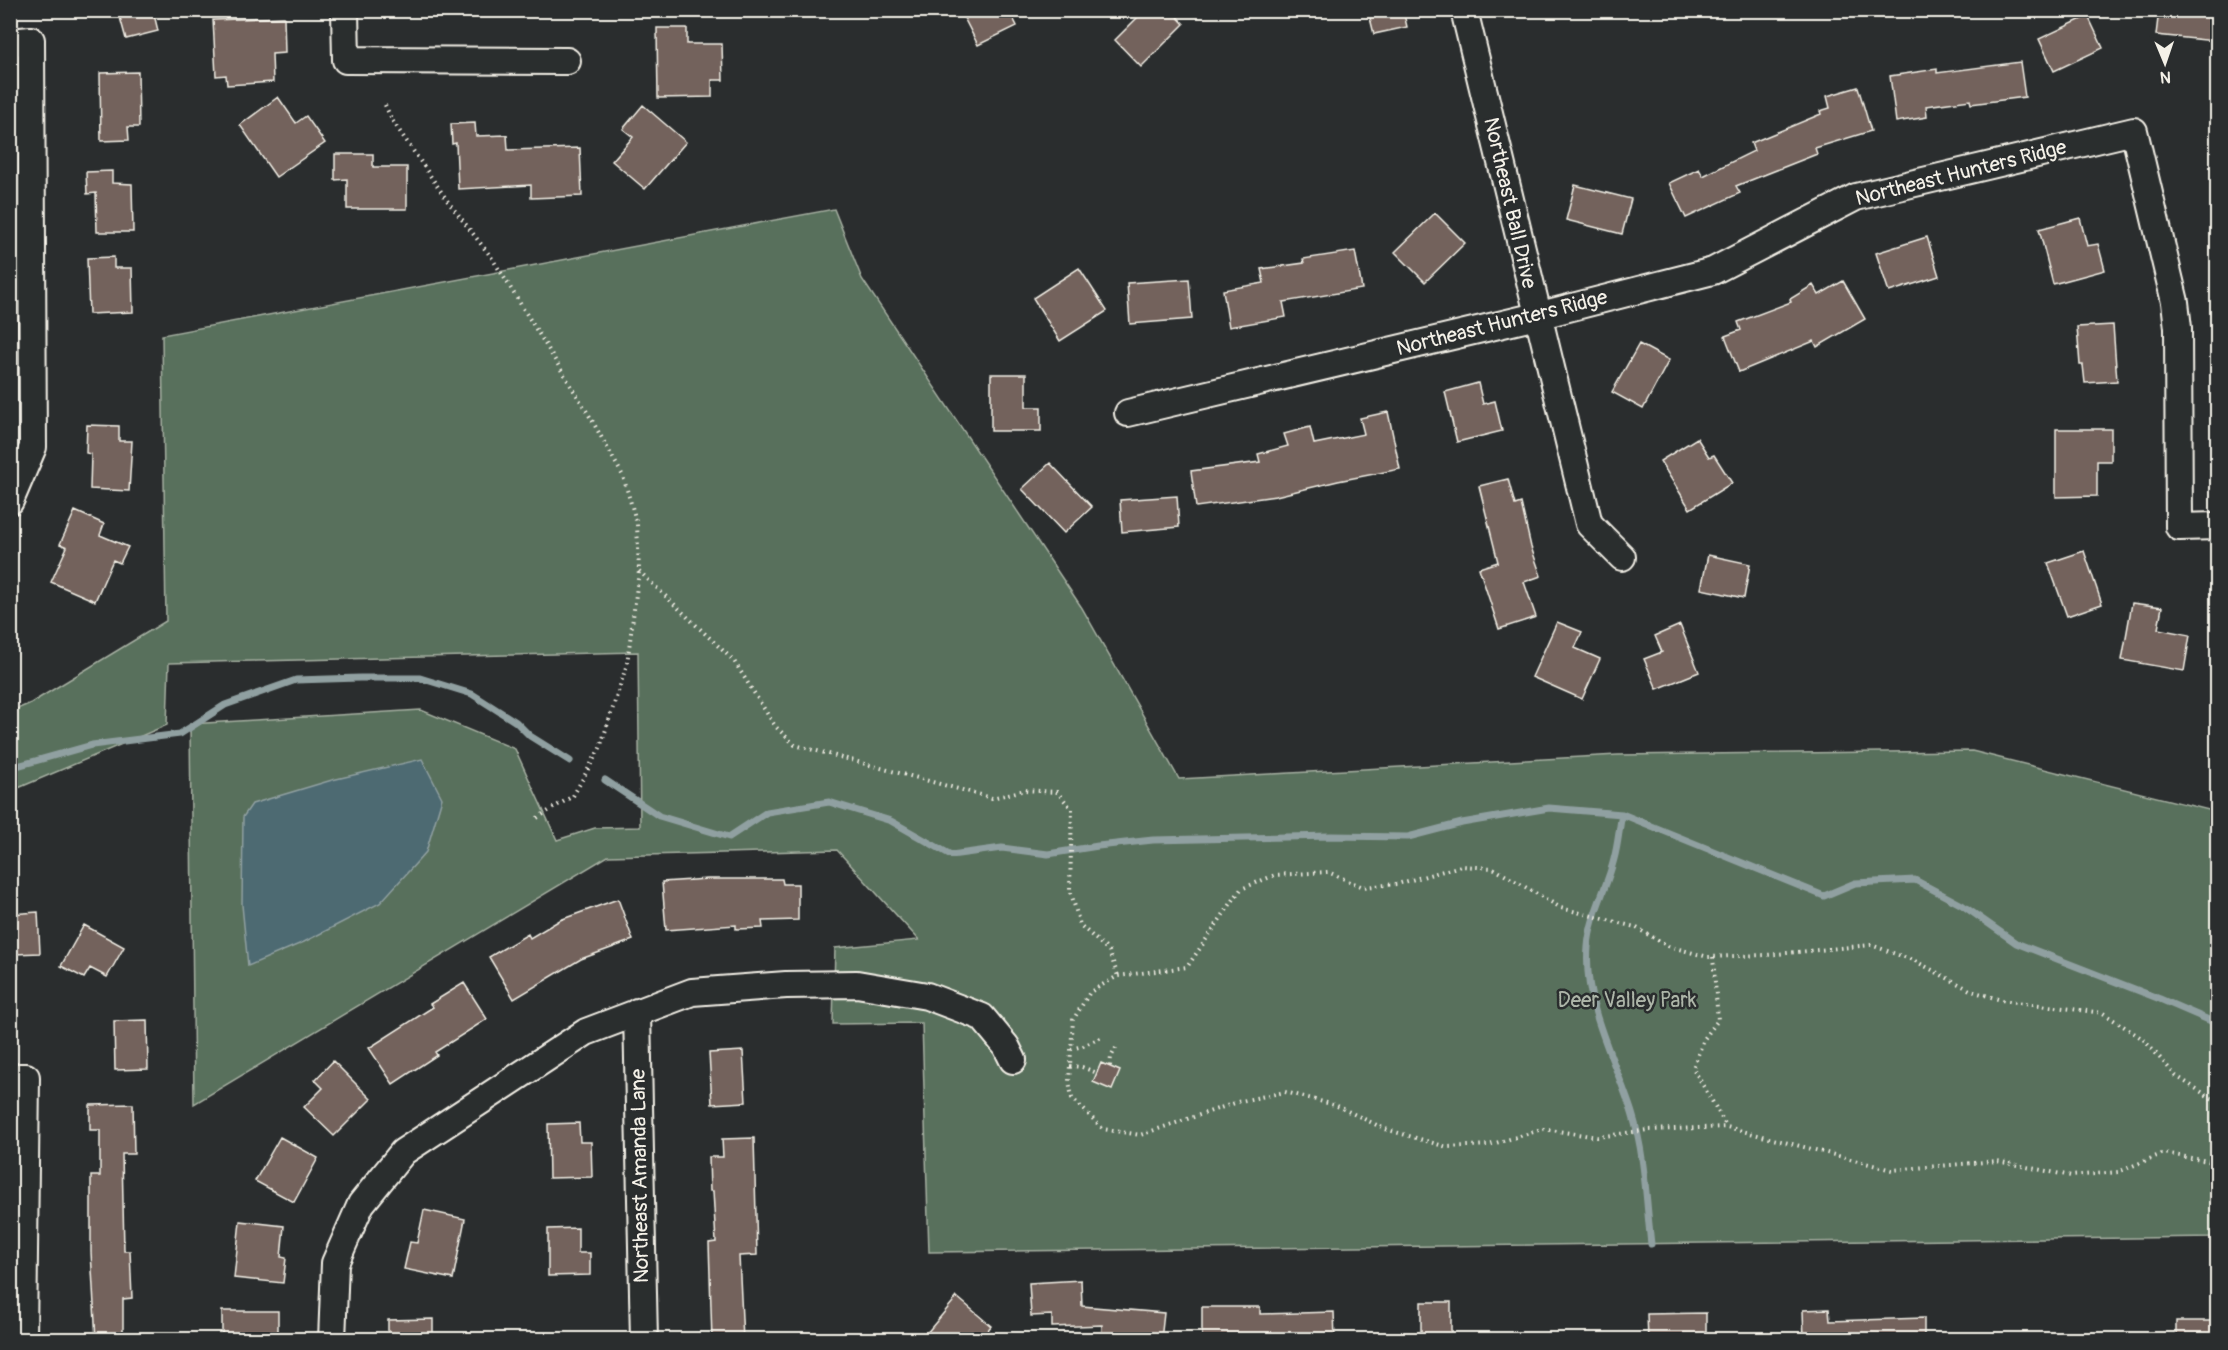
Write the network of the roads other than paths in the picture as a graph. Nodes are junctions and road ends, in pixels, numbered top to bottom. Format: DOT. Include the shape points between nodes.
graph roads {
  1 [pos="345,10"];
  2 [pos="1464,10"];
  3 [pos="21,41"];
  4 [pos="567,61"];
  5 [pos="1537,316"];
  6 [pos="1128,413"];
  7 [pos="10,501"];
  8 [pos="2217,526"];
  9 [pos="1622,557"];
  10 [pos="637,1012"];
  11 [pos="1013,1060"];
  12 [pos="10,1077"];
  13 [pos="23,1340"];
  14 [pos="332,1340"];
  15 [pos="644,1340"];
  1 -- 4 [label="street" via="346,60"];
  2 -- 5 [label="street, Northeast Ball Drive"];
  3 -- 7 [label="street" via="33,447"];
  5 -- 6 [label="street, Northeast Hunters Ridge"];
  5 -- 8 [label="street, Northeast Hunters Ridge" via="1713,271 1856,196 2134,131 2177,319 2179,527"];
  5 -- 9 [label="street, Northeast Ball Drive" via="1589,524"];
  10 -- 11 [label="street" via="692,992 857,984 927,996 982,1017"];
  10 -- 14 [label="street" via="586,1032 403,1152 361,1204 335,1263"];
  10 -- 15 [label="street, Northeast Amanda Lane"];
  12 -- 13 [label="street" via="26,1077"];
}
